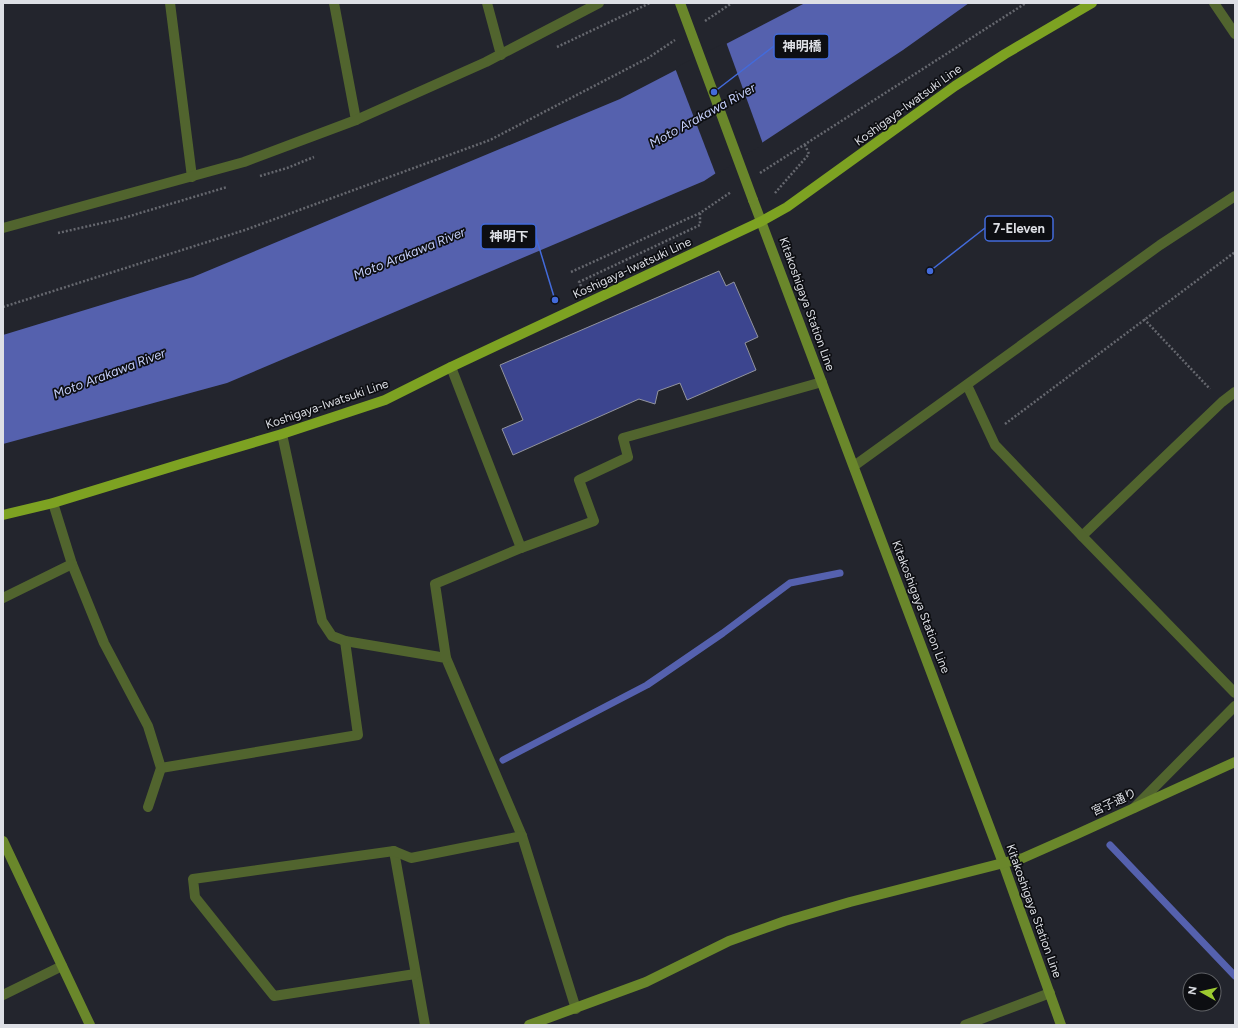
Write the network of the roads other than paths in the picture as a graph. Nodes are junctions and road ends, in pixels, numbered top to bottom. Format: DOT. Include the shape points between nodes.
graph roads {
  1 [pos="170,3"];
  2 [pos="334,3"];
  3 [pos="487,3"];
  4 [pos="599,3"];
  5 [pos="680,3"];
  6 [pos="1092,3"];
  7 [pos="1214,3"];
  8 [pos="1235,34"];
  9 [pos="501,55"];
  10 [pos="356,120"];
  11 [pos="192,178"];
  12 [pos="1235,196"];
  13 [pos="762,221"];
  14 [pos="3,228"];
  15 [pos="451,367"];
  16 [pos="822,382"];
  17 [pos="967,385"];
  18 [pos="1235,392"];
  19 [pos="282,434"];
  20 [pos="854,466"];
  21 [pos="53,503"];
  22 [pos="3,515"];
  23 [pos="1082,536"];
  24 [pos="521,548"];
  25 [pos="72,564"];
  26 [pos="3,598"];
  27 [pos="345,641"];
  28 [pos="446,658"];
  29 [pos="1235,693"];
  30 [pos="1235,706"];
  31 [pos="1235,762"];
  32 [pos="161,768"];
  33 [pos="148,807"];
  34 [pos="1134,808"];
  35 [pos="522,836"];
  36 [pos="3,842"];
  37 [pos="394,850"];
  38 [pos="1003,863"];
  39 [pos="62,966"];
  40 [pos="415,974"];
  41 [pos="1050,993"];
  42 [pos="3,995"];
  43 [pos="576,1009"];
  44 [pos="90,1025"];
  45 [pos="425,1025"];
  46 [pos="530,1025"];
  47 [pos="965,1025"];
  48 [pos="1061,1025"];
  1 -- 11 [label="street"];
  2 -- 10 [label="street"];
  3 -- 9 [label="street"];
  4 -- 9 [label="street"];
  5 -- 13 [label="main road, Kitakoshigaya Station Line, bridge"];
  6 -- 13 [label="main road, Koshigaya-Iwatsuki Line" via="955,86 812,191"];
  7 -- 8 [label="street"];
  9 -- 10 [label="street"];
  10 -- 11 [label="street" via="244,162"];
  11 -- 14 [label="street"];
  12 -- 17 [label="street" via="1160,245"];
  13 -- 15 [label="main road, Koshigaya-Iwatsuki Line"];
  13 -- 16 [label="main road, Kitakoshigaya Station Line"];
  15 -- 19 [label="main road, Koshigaya-Iwatsuki Line" via="385,400"];
  15 -- 24 [label="street"];
  16 -- 20 [label="main road, Kitakoshigaya Station Line"];
  16 -- 24 [label="street" via="623,438 628,457 579,480 594,520"];
  17 -- 20 [label="street"];
  17 -- 23 [label="street" via="995,445"];
  18 -- 23 [label="street"];
  19 -- 21 [label="main road, Koshigaya-Iwatsuki Line"];
  19 -- 27 [label="street" via="322,621 332,636"];
  20 -- 38 [label="main road, Kitakoshigaya Station Line"];
  21 -- 22 [label="main road, Koshigaya-Iwatsuki Line"];
  21 -- 25 [label="street"];
  23 -- 29 [label="street"];
  24 -- 28 [label="street" via="435,584"];
  25 -- 26 [label="street"];
  25 -- 32 [label="street" via="104,643 148,726"];
  27 -- 28 [label="street"];
  27 -- 32 [label="street" via="358,735"];
  28 -- 35 [label="street"];
  30 -- 34 [label="street"];
  31 -- 34 [label="main road, 宮子通り"];
  32 -- 33 [label="street"];
  34 -- 38 [label="main road, 宮子通り" via="1023,858"];
  35 -- 37 [label="street" via="411,858"];
  35 -- 43 [label="street"];
  36 -- 39 [label="main road"];
  37 -- 40 [label="street"];
  37 -- 40 [label="street" via="192,879 195,897 274,996"];
  38 -- 41 [label="main road, Kitakoshigaya Station Line"];
  38 -- 43 [label="main road, 宮子通り" via="785,921 729,941 646,982"];
  39 -- 42 [label="street"];
  39 -- 44 [label="main road"];
  40 -- 45 [label="street"];
  41 -- 47 [label="street"];
  41 -- 48 [label="main road, Kitakoshigaya Station Line"];
  43 -- 46 [label="main road, 宮子通り"];
}
